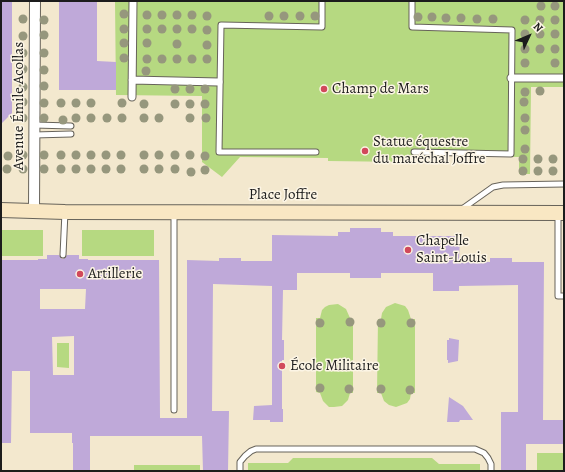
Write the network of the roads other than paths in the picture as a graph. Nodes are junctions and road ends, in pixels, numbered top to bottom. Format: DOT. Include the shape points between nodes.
graph roads {
  1 [pos="35,1"];
  2 [pos="133,1"];
  3 [pos="322,1"];
  4 [pos="412,1"];
  5 [pos="511,78"];
  6 [pos="564,78"];
  7 [pos="132,80"];
  8 [pos="219,82"];
  9 [pos="132,97"];
  10 [pos="71,126"];
  11 [pos="34,130"];
  12 [pos="71,134"];
  13 [pos="316,152"];
  14 [pos="414,152"];
  15 [pos="564,184"];
  16 [pos="1,210"];
  17 [pos="34,211"];
  18 [pos="65,212"];
  19 [pos="174,212"];
  20 [pos="458,212"];
  21 [pos="561,213"];
  22 [pos="63,255"];
  23 [pos="564,296"];
  24 [pos="174,410"];
  25 [pos="240,471"];
  26 [pos="491,471"];
  1 -- 11 [label="street, Avenue Émile Acollas"];
  2 -- 7 [label="street"];
  3 -- 8 [label="lane" via="322,27 221,25"];
  4 -- 5 [label="lane" via="412,26 512,30"];
  5 -- 6 [label="street"];
  5 -- 14 [label="lane" via="511,154"];
  7 -- 8 [label="street"];
  7 -- 9 [label="street"];
  8 -- 13 [label="lane" via="219,152"];
  10 -- 11 [label="lane"];
  11 -- 12 [label="lane"];
  11 -- 17 [label="street, Avenue Émile Acollas"];
  15 -- 20 [label="lane" via="493,187"];
  16 -- 17 [label="main road, Place Joffre"];
  17 -- 18 [label="main road, Place Joffre"];
  18 -- 19 [label="main road, Place Joffre"];
  18 -- 22 [label="lane"];
  19 -- 20 [label="main road, Place Joffre"];
  19 -- 24 [label="lane"];
  20 -- 21 [label="main road, Place Joffre"];
  21 -- 23 [label="lane" via="558,296"];
  25 -- 26 [label="lane" via="240,462 256,449 476,449 488,458"];
}
